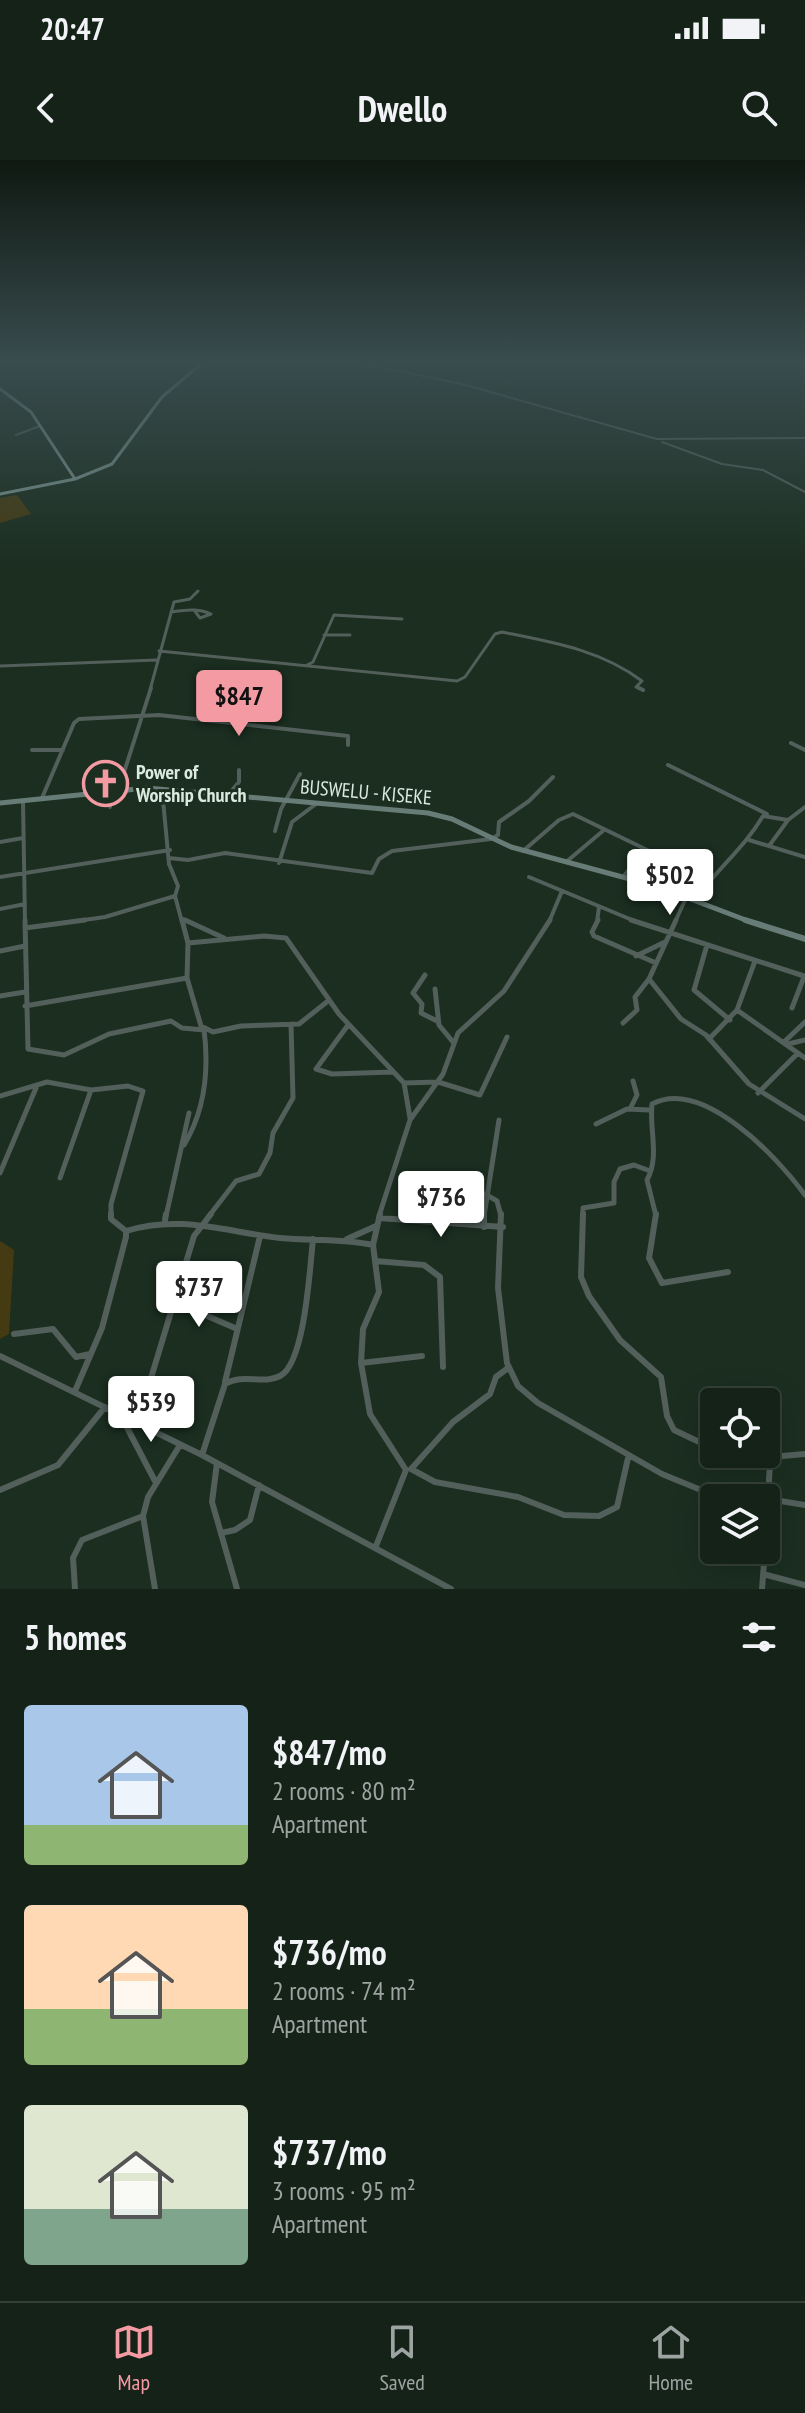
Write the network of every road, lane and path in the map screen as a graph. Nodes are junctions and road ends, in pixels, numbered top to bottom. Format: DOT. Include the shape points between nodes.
graph roads {
  1 [pos="28,431"];
  2 [pos="43,431"];
  3 [pos="138,431"];
  4 [pos="627,431"];
  5 [pos="16,435"];
  6 [pos="805,438"];
  7 [pos="657,439"];
  8 [pos="74,478"];
  9 [pos="805,492"];
  10 [pos="0,493"];
  11 [pos="198,591"];
  12 [pos="194,610"];
  13 [pos="171,612"];
  14 [pos="402,619"];
  15 [pos="324,635"];
  16 [pos="350,635"];
  17 [pos="159,651"];
  18 [pos="157,660"];
  19 [pos="0,666"];
  20 [pos="304,666"];
  21 [pos="643,690"];
  22 [pos="141,717"];
  23 [pos="791,743"];
  24 [pos="348,745"];
  25 [pos="32,750"];
  26 [pos="63,750"];
  27 [pos="805,750"];
  28 [pos="668,765"];
  29 [pos="239,770"];
  30 [pos="300,774"];
  31 [pos="553,777"];
  32 [pos="119,788"];
  33 [pos="109,789"];
  34 [pos="162,789"];
  35 [pos="228,795"];
  36 [pos="42,798"];
  37 [pos="23,801"];
  38 [pos="285,801"];
  39 [pos="0,803"];
  40 [pos="316,803"];
  41 [pos="110,807"];
  42 [pos="805,807"];
  43 [pos="769,815"];
  44 [pos="788,820"];
  45 [pos="604,830"];
  46 [pos="275,831"];
  47 [pos="23,838"];
  48 [pos="491,839"];
  49 [pos="749,840"];
  50 [pos="0,842"];
  51 [pos="769,846"];
  52 [pos="170,850"];
  53 [pos="645,850"];
  54 [pos="523,851"];
  55 [pos="805,857"];
  56 [pos="169,858"];
  57 [pos="566,862"];
  58 [pos="279,863"];
  59 [pos="24,873"];
  60 [pos="0,877"];
  61 [pos="529,877"];
  62 [pos="623,877"];
  63 [pos="709,880"];
  64 [pos="562,891"];
  65 [pos="175,896"];
  66 [pos="686,898"];
  67 [pos="694,902"];
  68 [pos="25,904"];
  69 [pos="599,907"];
  70 [pos="0,909"];
  71 [pos="183,919"];
  72 [pos="25,928"];
  73 [pos="670,932"];
  74 [pos="228,939"];
  75 [pos="805,939"];
  76 [pos="665,942"];
  77 [pos="188,943"];
  78 [pos="707,945"];
  79 [pos="25,946"];
  80 [pos="0,951"];
  81 [pos="636,956"];
  82 [pos="755,961"];
  83 [pos="656,963"];
  84 [pos="425,975"];
  85 [pos="187,978"];
  86 [pos="649,979"];
  87 [pos="804,979"];
  88 [pos="435,989"];
  89 [pos="25,992"];
  90 [pos="0,996"];
  91 [pos="328,1001"];
  92 [pos="25,1006"];
  93 [pos="792,1008"];
  94 [pos="737,1010"];
  95 [pos="730,1020"];
  96 [pos="437,1021"];
  97 [pos="805,1022"];
  98 [pos="623,1023"];
  99 [pos="291,1024"];
  100 [pos="348,1025"];
  101 [pos="204,1030"];
  102 [pos="507,1037"];
  103 [pos="709,1039"];
  104 [pos="805,1040"];
  105 [pos="453,1042"];
  106 [pos="786,1043"];
  107 [pos="798,1053"];
  108 [pos="805,1058"];
  109 [pos="393,1072"];
  110 [pos="633,1081"];
  111 [pos="438,1082"];
  112 [pos="404,1083"];
  113 [pos="40,1085"];
  114 [pos="91,1090"];
  115 [pos="758,1093"];
  116 [pos="0,1096"];
  117 [pos="630,1109"];
  118 [pos="649,1110"];
  119 [pos="189,1113"];
  120 [pos="805,1119"];
  121 [pos="410,1120"];
  122 [pos="499,1120"];
  123 [pos="596,1124"];
  124 [pos="184,1145"];
  125 [pos="650,1171"];
  126 [pos="0,1173"];
  127 [pos="60,1178"];
  128 [pos="485,1194"];
  129 [pos="805,1195"];
  130 [pos="379,1218"];
  131 [pos="165,1220"];
  132 [pos="204,1224"];
  133 [pos="376,1226"];
  134 [pos="484,1227"];
  135 [pos="504,1227"];
  136 [pos="126,1231"];
  137 [pos="261,1235"];
  138 [pos="313,1239"];
  139 [pos="345,1240"];
  140 [pos="373,1245"];
  141 [pos="375,1261"];
  142 [pos="728,1272"];
  143 [pos="175,1302"];
  144 [pos="235,1328"];
  145 [pos="14,1334"];
  146 [pos="91,1354"];
  147 [pos="0,1356"];
  148 [pos="422,1356"];
  149 [pos="361,1363"];
  150 [pos="443,1367"];
  151 [pos="508,1368"];
  152 [pos="151,1378"];
  153 [pos="225,1384"];
  154 [pos="75,1391"];
  155 [pos="105,1407"];
  156 [pos="122,1417"];
  157 [pos="700,1442"];
  158 [pos="180,1445"];
  159 [pos="805,1454"];
  160 [pos="202,1455"];
  161 [pos="628,1458"];
  162 [pos="217,1463"];
  163 [pos="409,1470"];
  164 [pos="156,1483"];
  165 [pos="768,1484"];
  166 [pos="259,1485"];
  167 [pos="700,1489"];
  168 [pos="0,1490"];
  169 [pos="780,1501"];
  170 [pos="805,1505"];
  171 [pos="143,1516"];
  172 [pos="221,1533"];
  173 [pos="376,1546"];
  174 [pos="764,1564"];
  175 [pos="763,1574"];
  176 [pos="805,1585"];
  177 [pos="75,1589"];
  178 [pos="155,1589"];
  179 [pos="237,1589"];
  180 [pos="451,1589"];
  181 [pos="762,1589"];
  1 -- 5 [label="street"];
  2 -- 8 [label="main road"];
  3 -- 8 [label="main road" via="120,457"];
  4 -- 7 [label="street"];
  6 -- 7 [label="street"];
  7 -- 9 [label="street" via="722,464 763,470"];
  8 -- 10 [label="main road"];
  11 -- 13 [label="street" via="190,599 174,601"];
  12 -- 13 [label="street"];
  13 -- 17 [label="street"];
  14 -- 15 [label="street" via="336,614"];
  15 -- 16 [label="street"];
  15 -- 20 [label="street" via="313,662"];
  17 -- 18 [label="street"];
  17 -- 20 [label="street"];
  18 -- 19 [label="street"];
  18 -- 22 [label="street"];
  20 -- 21 [label="street" via="457,681 502,632 589,653 634,674 642,681 636,687"];
  22 -- 24 [label="street" via="324,731 348,736"];
  22 -- 26 [label="street" via="76,720"];
  22 -- 32 [label="street"];
  23 -- 27 [label="street"];
  25 -- 26 [label="street"];
  26 -- 36 [label="street"];
  28 -- 43 [label="street"];
  29 -- 35 [label="street" via="239,782"];
  30 -- 38 [label="street"];
  31 -- 48 [label="street" via="499,822 498,835"];
  32 -- 33 [label="main road, BUSWELU - KISEKE"];
  32 -- 34 [label="main road, BUSWELU - KISEKE"];
  33 -- 36 [label="main road, BUSWELU - KISEKE"];
  33 -- 41 [label="street"];
  34 -- 35 [label="main road, BUSWELU - KISEKE"];
  34 -- 52 [label="street"];
  35 -- 38 [label="main road, BUSWELU - KISEKE"];
  36 -- 37 [label="main road, BUSWELU - KISEKE"];
  37 -- 39 [label="main road, BUSWELU - KISEKE"];
  37 -- 47 [label="street"];
  38 -- 40 [label="main road, BUSWELU - KISEKE"];
  38 -- 46 [label="street"];
  40 -- 48 [label="main road, BUSWELU - KISEKE" via="428,813"];
  40 -- 58 [label="street" via="292,822"];
  42 -- 44 [label="street"];
  43 -- 44 [label="street"];
  43 -- 49 [label="street" via="762,817"];
  44 -- 51 [label="street"];
  45 -- 53 [label="street"];
  45 -- 54 [label="street" via="567,814"];
  45 -- 57 [label="street"];
  47 -- 50 [label="street"];
  47 -- 59 [label="street"];
  48 -- 54 [label="main road, BUSWELU - KISEKE"];
  48 -- 58 [label="street" via="392,851 379,859 372,873"];
  49 -- 51 [label="street"];
  49 -- 63 [label="street"];
  51 -- 55 [label="street"];
  52 -- 56 [label="street"];
  52 -- 59 [label="street"];
  53 -- 62 [label="street"];
  53 -- 63 [label="street"];
  54 -- 57 [label="main road, BUSWELU - KISEKE"];
  56 -- 58 [label="street" via="222,853"];
  56 -- 65 [label="street" via="178,885"];
  57 -- 62 [label="main road, BUSWELU - KISEKE"];
  59 -- 60 [label="street"];
  59 -- 68 [label="street"];
  61 -- 64 [label="street"];
  62 -- 66 [label="main road, BUSWELU - KISEKE"];
  63 -- 67 [label="street"];
  64 -- 69 [label="street"];
  64 -- 105 [label="street" via="548,925 504,991"];
  65 -- 71 [label="street"];
  65 -- 72 [label="street" via="105,917"];
  66 -- 67 [label="main road, BUSWELU - KISEKE"];
  66 -- 73 [label="street"];
  67 -- 75 [label="main road, BUSWELU - KISEKE"];
  68 -- 70 [label="street"];
  68 -- 72 [label="street"];
  69 -- 73 [label="street"];
  69 -- 81 [label="street" via="592,935"];
  71 -- 74 [label="street"];
  71 -- 77 [label="street"];
  72 -- 79 [label="street"];
  73 -- 76 [label="street"];
  73 -- 78 [label="street"];
  74 -- 77 [label="street"];
  74 -- 91 [label="street" via="286,938"];
  76 -- 81 [label="street"];
  76 -- 83 [label="street"];
  77 -- 85 [label="street"];
  78 -- 82 [label="street"];
  78 -- 95 [label="street" via="694,990"];
  79 -- 80 [label="street"];
  79 -- 89 [label="street"];
  81 -- 83 [label="street"];
  82 -- 87 [label="street"];
  82 -- 94 [label="street"];
  83 -- 86 [label="street"];
  84 -- 96 [label="street" via="413,993 422,1004 421,1013"];
  85 -- 92 [label="street"];
  85 -- 101 [label="street"];
  86 -- 98 [label="street" via="635,997 637,1010"];
  86 -- 103 [label="street" via="681,1019"];
  87 -- 93 [label="street"];
  88 -- 96 [label="street"];
  89 -- 90 [label="street"];
  89 -- 92 [label="street"];
  91 -- 99 [label="street" via="305,1021"];
  91 -- 100 [label="street"];
  92 -- 101 [label="street" via="28,1049 37,1053 71,1053 109,1034 171,1021"];
  94 -- 95 [label="street"];
  94 -- 106 [label="street"];
  95 -- 103 [label="street"];
  96 -- 105 [label="street"];
  97 -- 106 [label="street"];
  99 -- 101 [label="street"];
  99 -- 132 [label="street" via="296,1077 291,1108 273,1133 261,1172 236,1181"];
  100 -- 109 [label="street"];
  100 -- 109 [label="street" via="316,1069"];
  101 -- 124 [label="street" via="209,1069 194,1129"];
  102 -- 111 [label="street" via="480,1095"];
  103 -- 115 [label="street"];
  104 -- 106 [label="street"];
  105 -- 111 [label="street"];
  106 -- 107 [label="street"];
  107 -- 108 [label="street"];
  107 -- 115 [label="street"];
  109 -- 112 [label="street"];
  110 -- 117 [label="street" via="637,1095"];
  111 -- 112 [label="street"];
  111 -- 121 [label="street"];
  112 -- 121 [label="street"];
  113 -- 114 [label="street" via="52,1082"];
  113 -- 116 [label="street"];
  113 -- 126 [label="street" via="27,1101"];
  114 -- 127 [label="street"];
  114 -- 136 [label="street" via="128,1086 143,1091 111,1204 111,1219"];
  115 -- 120 [label="street"];
  117 -- 118 [label="street"];
  117 -- 123 [label="street"];
  118 -- 125 [label="street" via="655,1165"];
  118 -- 129 [label="street" via="667,1096 691,1102 758,1141"];
  119 -- 124 [label="street"];
  121 -- 130 [label="street"];
  122 -- 128 [label="street"];
  124 -- 131 [label="street"];
  125 -- 142 [label="street" via="647,1180 656,1217 648,1254 659,1280 669,1284"];
  125 -- 157 [label="street" via="634,1165 620,1169 614,1203 583,1208 581,1277 614,1333 661,1377 674,1430"];
  128 -- 134 [label="street"];
  128 -- 135 [label="street" via="497,1201"];
  130 -- 133 [label="street"];
  130 -- 134 [label="street"];
  131 -- 132 [label="street"];
  131 -- 136 [label="street"];
  132 -- 137 [label="street"];
  132 -- 143 [label="street" via="192,1239"];
  133 -- 139 [label="street"];
  133 -- 140 [label="street"];
  134 -- 135 [label="street"];
  135 -- 151 [label="street" via="497,1273"];
  136 -- 146 [label="street" via="108,1310"];
  137 -- 138 [label="street"];
  137 -- 144 [label="street"];
  138 -- 139 [label="street"];
  138 -- 153 [label="street" via="290,1368 280,1377 236,1378"];
  139 -- 140 [label="street"];
  140 -- 141 [label="street"];
  141 -- 149 [label="street" via="379,1292 363,1329"];
  141 -- 150 [label="street" via="424,1265 440,1277"];
  143 -- 144 [label="street"];
  143 -- 152 [label="street"];
  144 -- 153 [label="street"];
  145 -- 146 [label="street" via="53,1329 76,1357"];
  146 -- 154 [label="street"];
  147 -- 154 [label="street"];
  148 -- 149 [label="street"];
  149 -- 163 [label="street" via="370,1414"];
  151 -- 161 [label="street" via="548,1410 582,1425"];
  151 -- 163 [label="street" via="496,1377 487,1397 461,1415"];
  153 -- 160 [label="street"];
  154 -- 155 [label="street"];
  155 -- 156 [label="street"];
  155 -- 168 [label="street" via="58,1465"];
  156 -- 158 [label="street"];
  156 -- 164 [label="street"];
  158 -- 160 [label="street"];
  158 -- 164 [label="street"];
  159 -- 165 [label="street" via="775,1459"];
  160 -- 162 [label="street"];
  161 -- 163 [label="street" via="617,1507 598,1517 563,1515 518,1497"];
  161 -- 167 [label="street"];
  162 -- 166 [label="street"];
  162 -- 172 [label="street" via="211,1490"];
  163 -- 173 [label="street"];
  164 -- 171 [label="street"];
  166 -- 172 [label="street" via="250,1520"];
  166 -- 173 [label="street"];
  169 -- 170 [label="street"];
  171 -- 177 [label="street" via="82,1540 73,1558"];
  171 -- 178 [label="street"];
  172 -- 179 [label="street"];
  173 -- 180 [label="street"];
  174 -- 175 [label="street"];
  175 -- 176 [label="street"];
  175 -- 181 [label="street"];
}
